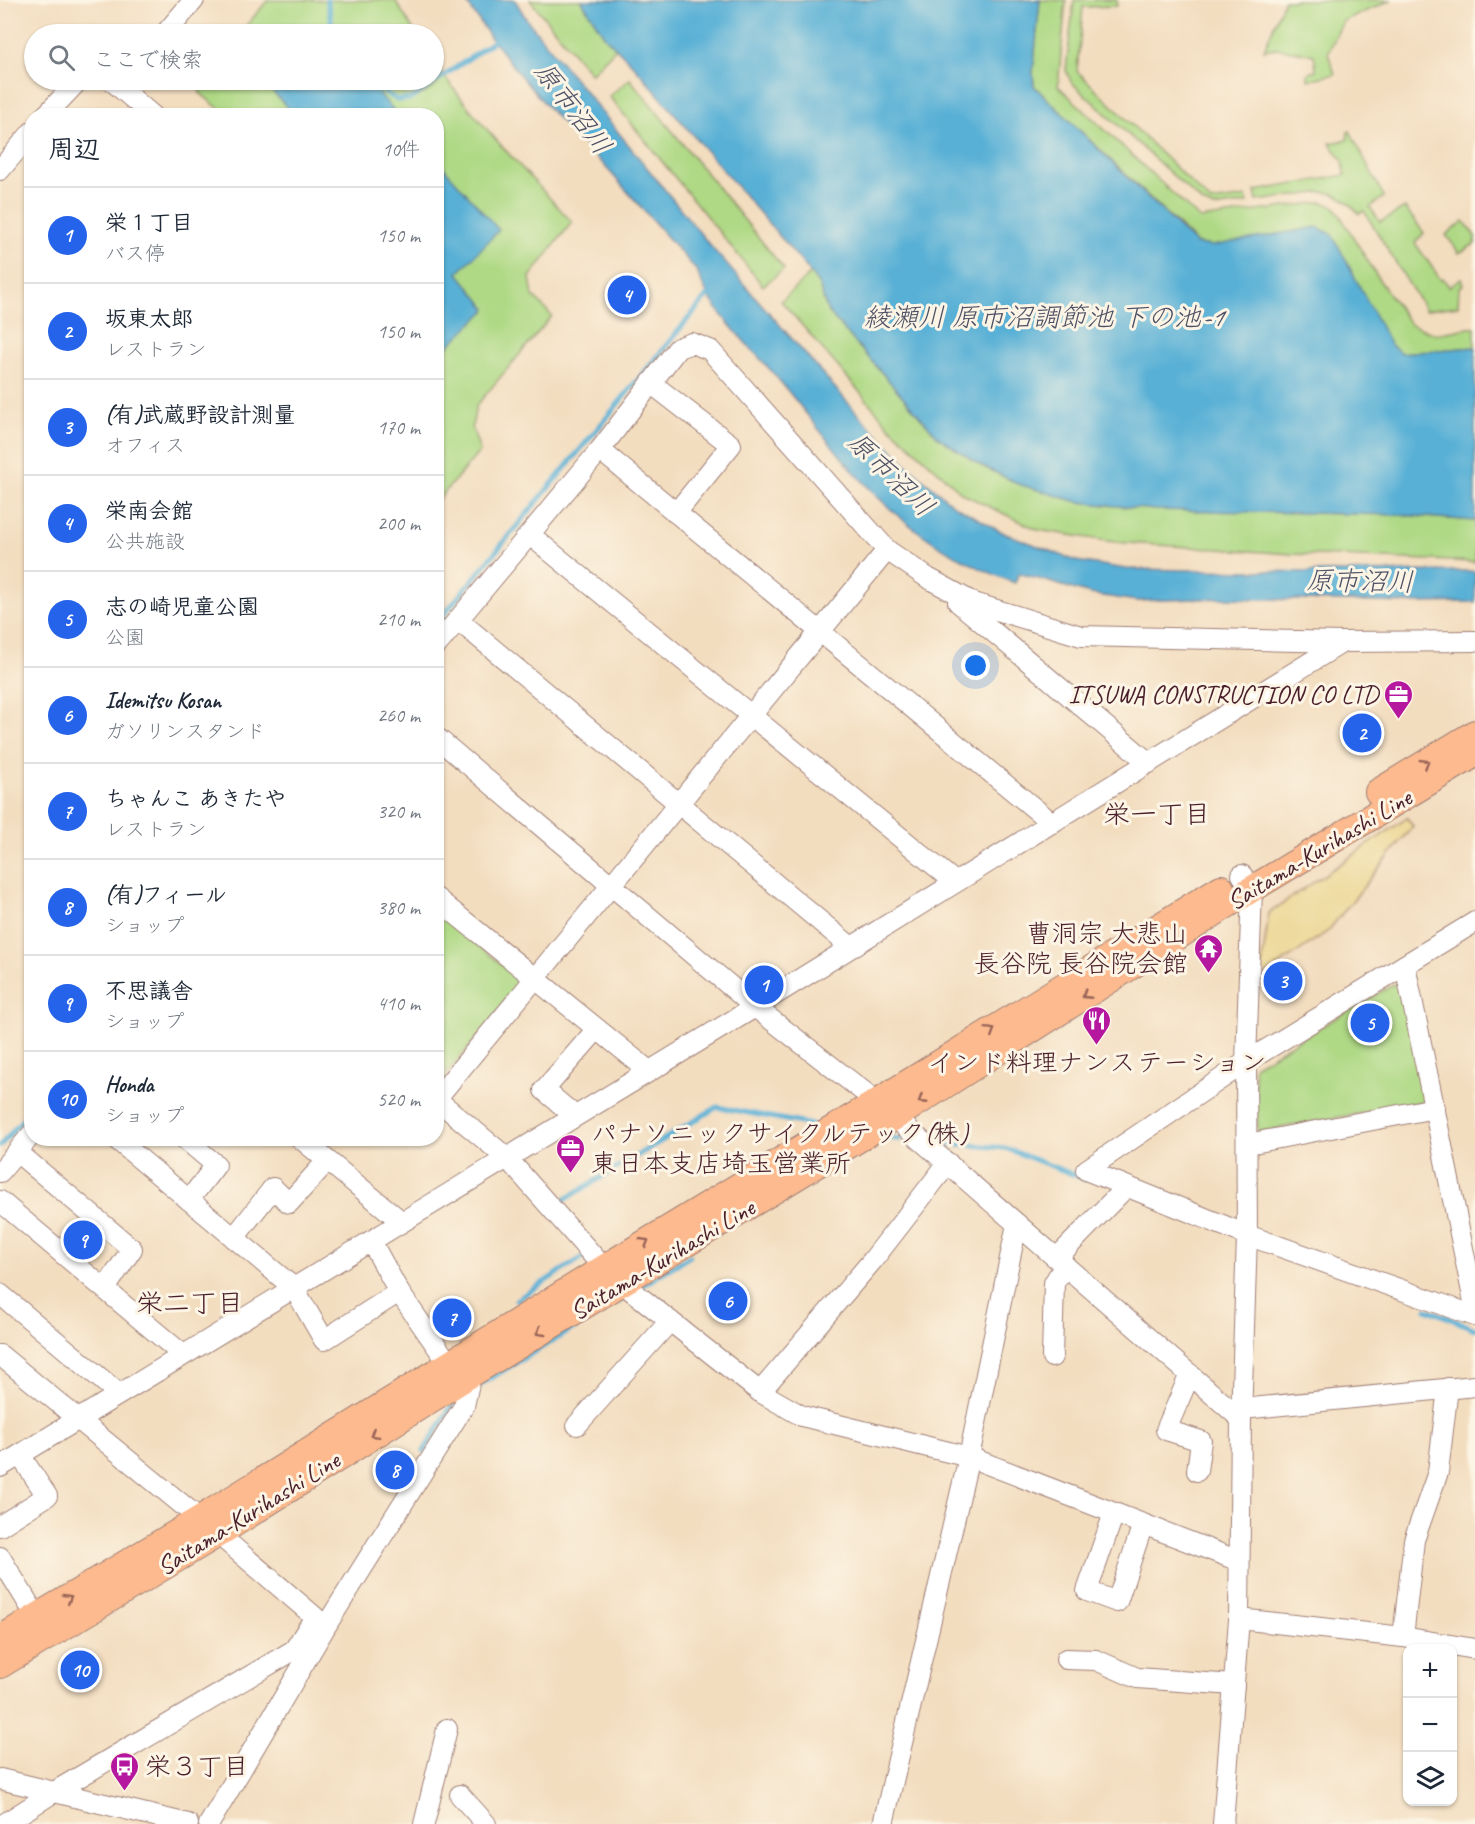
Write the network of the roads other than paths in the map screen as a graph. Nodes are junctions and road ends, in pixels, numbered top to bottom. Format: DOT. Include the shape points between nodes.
graph roads {
  1 [pos="194,0"];
  2 [pos="174,24"];
  3 [pos="70,90"];
  4 [pos="123,90"];
  5 [pos="53,108"];
  6 [pos="144,108"];
  7 [pos="24,142"];
  8 [pos="0,170"];
  9 [pos="651,383"];
  10 [pos="600,450"];
  11 [pos="676,513"];
  12 [pos="530,535"];
  13 [pos="886,550"];
  14 [pos="928,578"];
  15 [pos="458,620"];
  16 [pos="820,631"];
  17 [pos="444,636"];
  18 [pos="1475,641"];
  19 [pos="1343,642"];
  20 [pos="752,715"];
  21 [pos="1475,733"];
  22 [pos="444,744"];
  23 [pos="1475,754"];
  24 [pos="1149,762"];
  25 [pos="679,804"];
  26 [pos="1052,823"];
  27 [pos="956,882"];
  28 [pos="1247,882"];
  29 [pos="610,885"];
  30 [pos="444,904"];
  31 [pos="1475,922"];
  32 [pos="851,947"];
  33 [pos="1405,965"];
  34 [pos="536,979"];
  35 [pos="755,1007"];
  36 [pos="597,1029"];
  37 [pos="1246,1062"];
  38 [pos="649,1071"];
  39 [pos="444,1089"];
  40 [pos="444,1106"];
  41 [pos="1435,1108"];
  42 [pos="886,1109"];
  43 [pos="575,1116"];
  44 [pos="24,1143"];
  45 [pos="1248,1144"];
  46 [pos="125,1146"];
  47 [pos="193,1146"];
  48 [pos="309,1146"];
  49 [pos="16,1152"];
  50 [pos="507,1158"];
  51 [pos="327,1161"];
  52 [pos="948,1163"];
  53 [pos="0,1172"];
  54 [pos="1122,1190"];
  55 [pos="189,1200"];
  56 [pos="0,1201"];
  57 [pos="402,1222"];
  58 [pos="1017,1224"];
  59 [pos="234,1238"];
  60 [pos="1247,1240"];
  61 [pos="371,1241"];
  62 [pos="1061,1262"];
  63 [pos="602,1264"];
  64 [pos="294,1288"];
  65 [pos="105,1289"];
  66 [pos="399,1292"];
  67 [pos="0,1294"];
  68 [pos="1475,1307"];
  69 [pos="1475,1316"];
  70 [pos="669,1321"];
  71 [pos="0,1355"];
  72 [pos="183,1355"];
  73 [pos="1052,1357"];
  74 [pos="460,1369"];
  75 [pos="1190,1374"];
  76 [pos="1475,1386"];
  77 [pos="1448,1388"];
  78 [pos="760,1392"];
  79 [pos="119,1394"];
  80 [pos="1241,1414"];
  81 [pos="79,1419"];
  82 [pos="577,1425"];
  83 [pos="20,1455"];
  84 [pos="969,1457"];
  85 [pos="0,1467"];
  86 [pos="1197,1471"];
  87 [pos="1114,1513"];
  88 [pos="1143,1524"];
  89 [pos="0,1526"];
  90 [pos="209,1526"];
  91 [pos="0,1557"];
  92 [pos="1239,1561"];
  93 [pos="1239,1619"];
  94 [pos="43,1626"];
  95 [pos="312,1635"];
  96 [pos="1403,1637"];
  97 [pos="0,1639"];
  98 [pos="1475,1649"];
  99 [pos="1066,1659"];
  100 [pos="0,1665"];
  101 [pos="1234,1685"];
  102 [pos="447,1729"];
  103 [pos="0,1779"];
  104 [pos="54,1792"];
  105 [pos="460,1795"];
  106 [pos="4,1824"];
  107 [pos="188,1824"];
  108 [pos="209,1824"];
  109 [pos="424,1824"];
  110 [pos="486,1824"];
  111 [pos="883,1824"];
  112 [pos="1223,1824"];
  1 -- 2 [label="street"];
  3 -- 5 [label="street"];
  4 -- 6 [label="street"];
  7 -- 8 [label="street"];
  9 -- 10 [label="street"];
  9 -- 11 [label="street" via="731,445"];
  9 -- 13 [label="street" via="678,348 692,344 710,350"];
  10 -- 11 [label="street"];
  10 -- 12 [label="street"];
  11 -- 16 [label="street"];
  12 -- 15 [label="street"];
  12 -- 20 [label="street"];
  13 -- 14 [label="street"];
  13 -- 16 [label="street"];
  14 -- 19 [label="street" via="974,603 1081,636"];
  14 -- 24 [label="street"];
  15 -- 17 [label="street"];
  15 -- 25 [label="street"];
  16 -- 20 [label="street"];
  16 -- 26 [label="street"];
  18 -- 19 [label="street"];
  19 -- 24 [label="street"];
  20 -- 25 [label="street"];
  20 -- 27 [label="street"];
  28 -- 21 [label="main road, Saitama-Kurihashi Line, one-way"];
  22 -- 29 [label="street"];
  23 -- 28 [label="main road, Saitama-Kurihashi Line"];
  24 -- 26 [label="street"];
  25 -- 29 [label="street"];
  25 -- 32 [label="street"];
  26 -- 27 [label="street"];
  27 -- 32 [label="street"];
  28 -- 37 [label="street"];
  28 -- 42 [label="main road, Saitama-Kurihashi Line"];
  29 -- 34 [label="street"];
  29 -- 35 [label="street"];
  30 -- 34 [label="street"];
  31 -- 33 [label="street"];
  32 -- 35 [label="street"];
  33 -- 37 [label="street"];
  33 -- 41 [label="street"];
  34 -- 36 [label="street"];
  34 -- 39 [label="street"];
  35 -- 38 [label="street"];
  35 -- 42 [label="street"];
  36 -- 38 [label="street"];
  36 -- 43 [label="street" via="544,1090"];
  37 -- 45 [label="street"];
  37 -- 54 [label="street" via="1086,1170"];
  38 -- 43 [label="street"];
  40 -- 50 [label="street"];
  41 -- 45 [label="street"];
  41 -- 68 [label="street"];
  42 -- 52 [label="street"];
  42 -- 63 [label="main road, Saitama-Kurihashi Line"];
  43 -- 50 [label="street"];
  44 -- 49 [label="street"];
  45 -- 60 [label="street"];
  46 -- 55 [label="street"];
  47 -- 55 [label="street" via="216,1165"];
  48 -- 51 [label="street"];
  49 -- 53 [label="street"];
  49 -- 65 [label="street" via="132,1249"];
  50 -- 57 [label="street"];
  50 -- 63 [label="street"];
  51 -- 57 [label="street"];
  51 -- 59 [label="street" via="290,1203 273,1188"];
  52 -- 58 [label="street"];
  52 -- 78 [label="street" via="872,1261"];
  54 -- 60 [label="street"];
  54 -- 62 [label="street"];
  55 -- 59 [label="street"];
  56 -- 65 [label="street"];
  57 -- 61 [label="street"];
  58 -- 62 [label="street"];
  58 -- 84 [label="street"];
  59 -- 64 [label="street"];
  60 -- 69 [label="street"];
  60 -- 80 [label="street"];
  61 -- 64 [label="street"];
  61 -- 66 [label="street"];
  62 -- 73 [label="street" via="1054,1283"];
  62 -- 75 [label="street"];
  63 -- 70 [label="street"];
  63 -- 74 [label="main road, Saitama-Kurihashi Line"];
  64 -- 66 [label="street" via="324,1340"];
  64 -- 72 [label="street"];
  65 -- 72 [label="street"];
  66 -- 74 [label="street"];
  67 -- 79 [label="street"];
  70 -- 78 [label="street"];
  70 -- 82 [label="street"];
  71 -- 81 [label="street"];
  72 -- 79 [label="street"];
  74 -- 90 [label="main road, Saitama-Kurihashi Line"];
  74 -- 95 [label="street" via="464,1406"];
  75 -- 80 [label="street"];
  75 -- 86 [label="street" via="1166,1430 1201,1441"];
  76 -- 77 [label="street"];
  77 -- 80 [label="street"];
  77 -- 96 [label="street" via="1438,1472 1414,1540"];
  78 -- 84 [label="street" via="802,1416"];
  79 -- 81 [label="street"];
  80 -- 92 [label="street"];
  81 -- 83 [label="street"];
  81 -- 90 [label="street"];
  83 -- 85 [label="street"];
  83 -- 89 [label="street" via="47,1496"];
  84 -- 87 [label="street"];
  84 -- 111 [label="street"];
  87 -- 88 [label="street"];
  87 -- 88 [label="street" via="1087,1592 1117,1602"];
  88 -- 92 [label="street"];
  90 -- 94 [label="main road, Saitama-Kurihashi Line"];
  90 -- 95 [label="street" via="315,1617"];
  91 -- 94 [label="street"];
  92 -- 93 [label="street"];
  93 -- 96 [label="street"];
  93 -- 101 [label="street"];
  94 -- 97 [label="main road, Saitama-Kurihashi Line"];
  94 -- 100 [label="main road, Saitama-Kurihashi Line"];
  95 -- 104 [label="street" via="294,1650"];
  95 -- 108 [label="street"];
  96 -- 98 [label="street"];
  99 -- 101 [label="street" via="1096,1660 1137,1678"];
  101 -- 112 [label="street"];
  102 -- 109 [label="street"];
  103 -- 104 [label="street"];
  104 -- 106 [label="street"];
  104 -- 107 [label="street"];
  105 -- 110 [label="street"];
}
